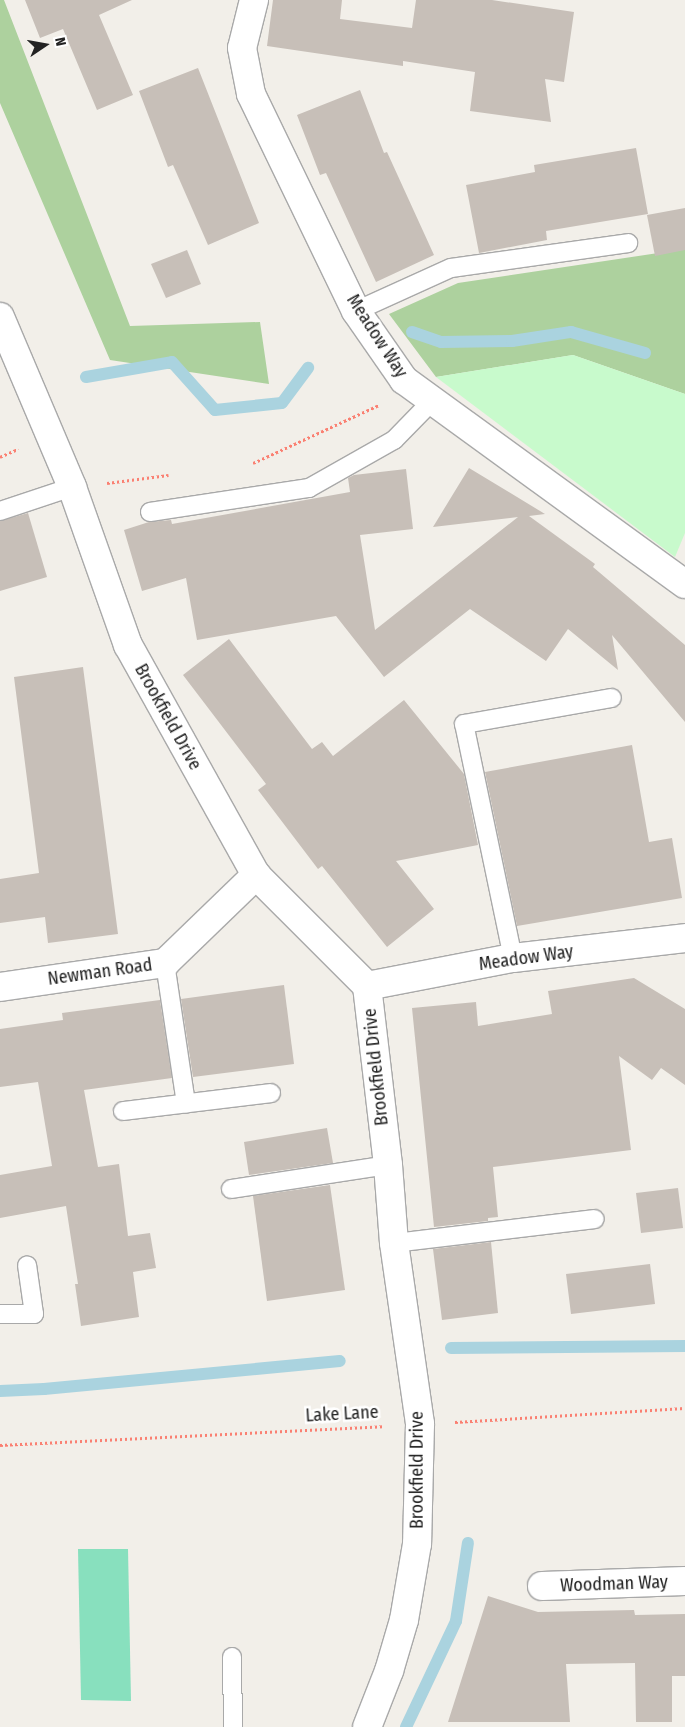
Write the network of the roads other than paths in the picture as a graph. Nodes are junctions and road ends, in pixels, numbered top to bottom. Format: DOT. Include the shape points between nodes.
graph roads {
  1 [pos="254,0"];
  2 [pos="628,243"];
  3 [pos="356,311"];
  4 [pos="0,317"];
  5 [pos="432,401"];
  6 [pos="72,487"];
  7 [pos="0,511"];
  8 [pos="150,512"];
  9 [pos="685,584"];
  10 [pos="612,698"];
  11 [pos="256,875"];
  12 [pos="685,938"];
  13 [pos="513,958"];
  14 [pos="165,963"];
  15 [pos="367,986"];
  16 [pos="0,987"];
  17 [pos="271,1094"];
  18 [pos="186,1103"];
  19 [pos="123,1111"];
  20 [pos="388,1165"];
  21 [pos="231,1189"];
  22 [pos="595,1219"];
  23 [pos="394,1243"];
  24 [pos="27,1265"];
  25 [pos="0,1314"];
  26 [pos="685,1581"];
  27 [pos="542,1586"];
  28 [pos="232,1657"];
  29 [pos="232,1727"];
  30 [pos="367,1727"];
  1 -- 3 [label="street, Meadow Way" via="242,48 251,94"];
  2 -- 3 [label="lane" via="451,268"];
  3 -- 5 [label="street, Meadow Way" via="404,380"];
  4 -- 6 [label="street, Brookfield Drive"];
  5 -- 8 [label="lane" via="394,440 309,488"];
  5 -- 9 [label="street, Meadow Way"];
  6 -- 7 [label="lane"];
  6 -- 11 [label="street, Brookfield Drive" via="128,645"];
  10 -- 13 [label="lane" via="464,724"];
  11 -- 14 [label="street, Newman Road"];
  11 -- 15 [label="street, Brookfield Drive"];
  12 -- 13 [label="street, Meadow Way"];
  13 -- 15 [label="street, Meadow Way"];
  14 -- 16 [label="street, Newman Road"];
  14 -- 18 [label="lane"];
  15 -- 20 [label="street, Brookfield Drive"];
  17 -- 18 [label="lane"];
  18 -- 19 [label="lane"];
  20 -- 21 [label="lane"];
  20 -- 23 [label="street, Brookfield Drive"];
  22 -- 23 [label="lane"];
  23 -- 30 [label="street, Brookfield Drive" via="420,1424 417,1544 404,1620"];
  24 -- 25 [label="lane" via="34,1314"];
  26 -- 27 [label="street, Woodman Way"];
  28 -- 29 [label="lane"];
}
